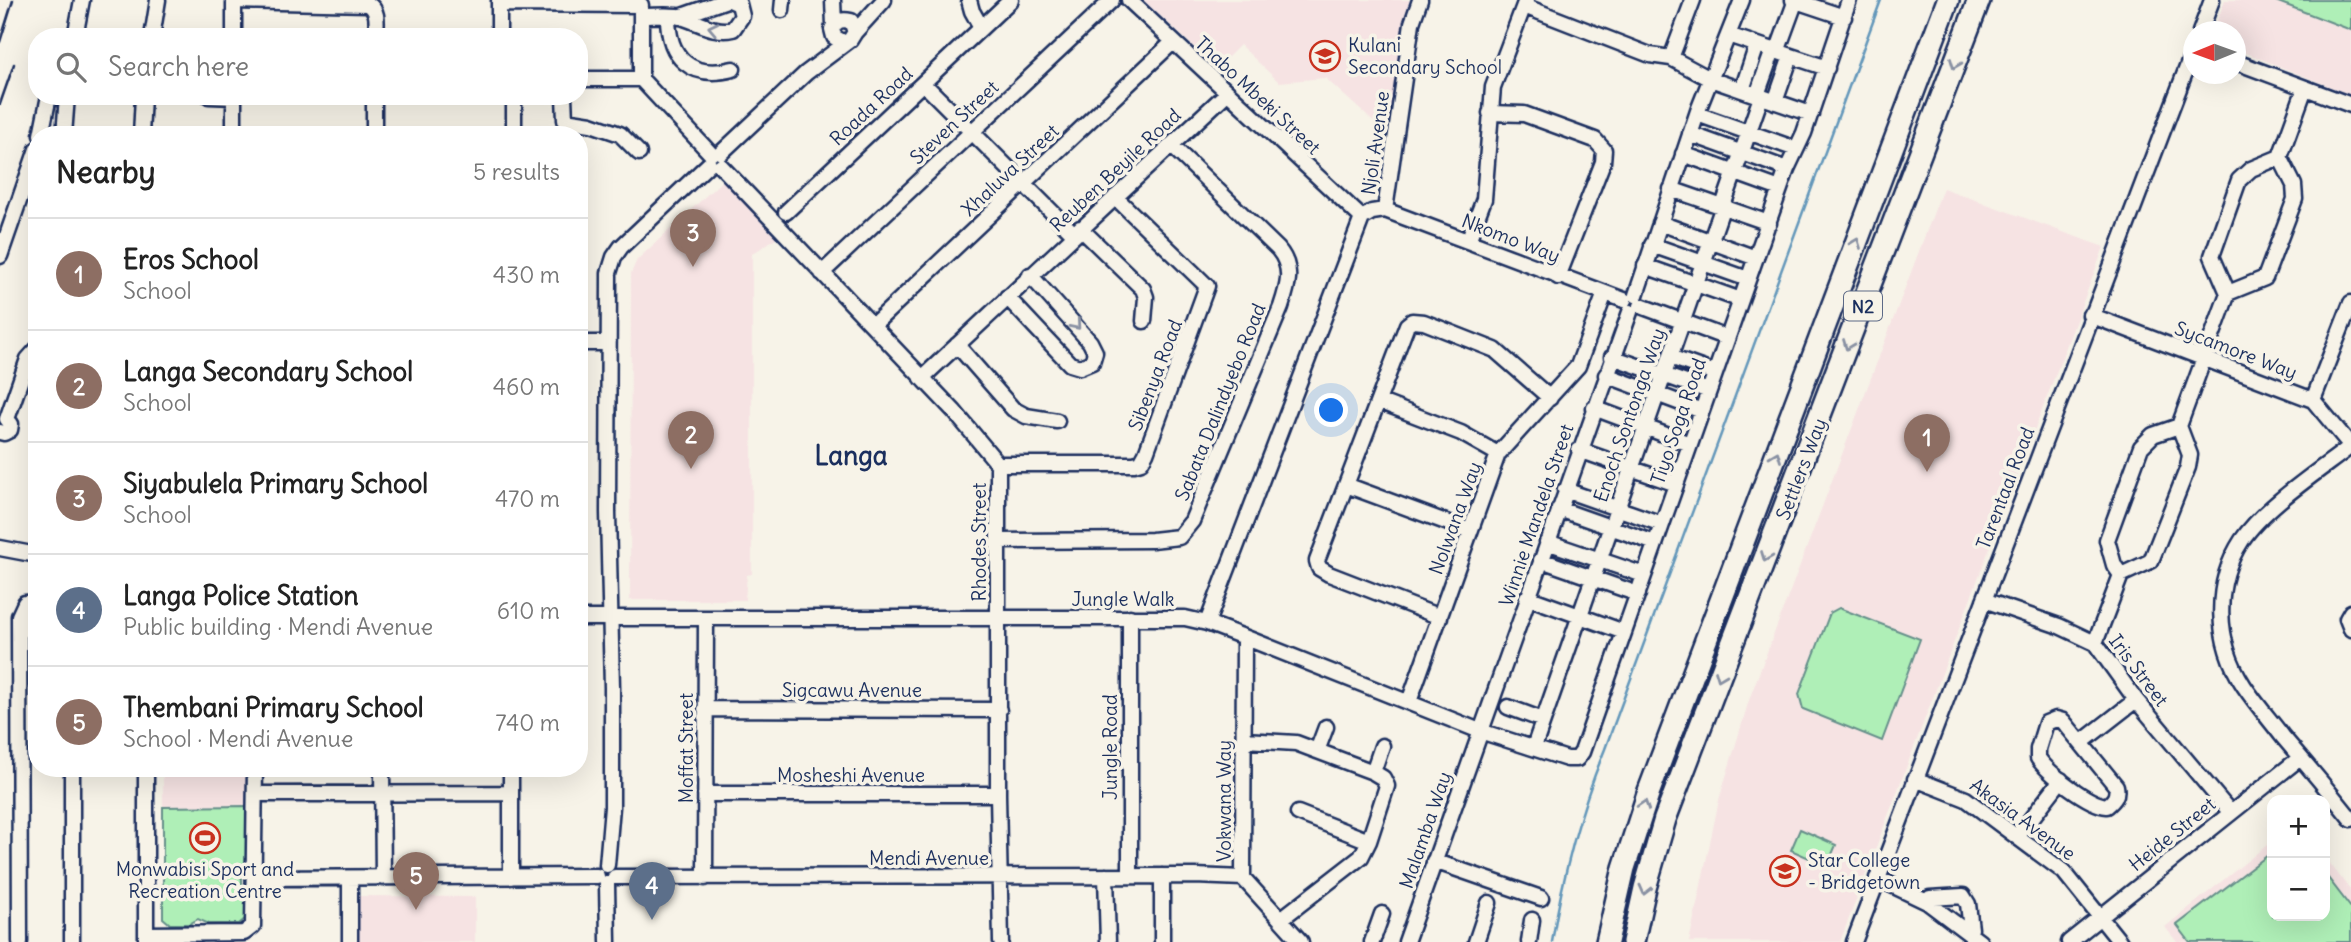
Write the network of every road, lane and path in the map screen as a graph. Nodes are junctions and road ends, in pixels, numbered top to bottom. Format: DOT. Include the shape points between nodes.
graph roads {
  1 [pos="82,0"];
  2 [pos="158,0"];
  3 [pos="234,0"];
  4 [pos="728,0"];
  5 [pos="833,0"];
  6 [pos="840,0"];
  7 [pos="883,0"];
  8 [pos="969,0"];
  9 [pos="1011,0"];
  10 [pos="1112,0"];
  11 [pos="1129,0"];
  12 [pos="1420,0"];
  13 [pos="1693,0"];
  14 [pos="1742,0"];
  15 [pos="1795,0"];
  16 [pos="1849,0"];
  17 [pos="1948,0"];
  18 [pos="1979,0"];
  19 [pos="2212,0"];
  20 [pos="499,2"];
  21 [pos="1525,3"];
  22 [pos="641,7"];
  23 [pos="673,16"];
  24 [pos="1844,17"];
  25 [pos="2204,21"];
  26 [pos="981,27"];
  27 [pos="73,28"];
  28 [pos="153,28"];
  29 [pos="234,28"];
  30 [pos="376,28"];
  31 [pos="499,28"];
  32 [pos="844,29"];
  33 [pos="1728,35"];
  34 [pos="1173,41"];
  35 [pos="1758,45"];
  36 [pos="1780,53"];
  37 [pos="1671,58"];
  38 [pos="2246,66"];
  39 [pos="1827,68"];
  40 [pos="733,69"];
  41 [pos="2183,75"];
  42 [pos="588,79"];
  43 [pos="641,79"];
  44 [pos="1710,79"];
  45 [pos="923,83"];
  46 [pos="2305,88"];
  47 [pos="1742,90"];
  48 [pos="1227,93"];
  49 [pos="1765,98"];
  50 [pos="47,105"];
  51 [pos="66,105"];
  52 [pos="143,105"];
  53 [pos="234,105"];
  54 [pos="374,105"];
  55 [pos="514,105"];
  56 [pos="564,105"];
  57 [pos="2351,106"];
  58 [pos="1490,113"];
  59 [pos="1697,114"];
  60 [pos="1811,114"];
  61 [pos="43,126"];
  62 [pos="65,126"];
  63 [pos="141,126"];
  64 [pos="234,126"];
  65 [pos="374,126"];
  66 [pos="514,126"];
  67 [pos="971,131"];
  68 [pos="1749,132"];
  69 [pos="1690,134"];
  70 [pos="1171,145"];
  71 [pos="1797,149"];
  72 [pos="1742,152"];
  73 [pos="639,153"];
  74 [pos="1683,154"];
  75 [pos="2280,157"];
  76 [pos="715,159"];
  77 [pos="1787,169"];
  78 [pos="1735,173"];
  79 [pos="28,175"];
  80 [pos="1024,184"];
  81 [pos="1671,189"];
  82 [pos="1780,189"];
  83 [pos="1115,197"];
  84 [pos="1723,207"];
  85 [pos="1385,209"];
  86 [pos="786,212"];
  87 [pos="1362,218"];
  88 [pos="1660,223"];
  89 [pos="1769,223"];
  90 [pos="1077,231"];
  91 [pos="1468,241"];
  92 [pos="1711,242"];
  93 [pos="1652,245"];
  94 [pos="0,256"];
  95 [pos="1756,258"];
  96 [pos="1703,263"];
  97 [pos="1645,266"];
  98 [pos="822,273"];
  99 [pos="1030,275"];
  100 [pos="1558,277"];
  101 [pos="1748,279"];
  102 [pos="1696,284"];
  103 [pos="1605,293"];
  104 [pos="2228,293"];
  105 [pos="1007,297"];
  106 [pos="1741,300"];
  107 [pos="1632,303"];
  108 [pos="2351,303"];
  109 [pos="2090,315"];
  110 [pos="1144,321"];
  111 [pos="1683,321"];
  112 [pos="873,325"];
  113 [pos="1727,338"];
  114 [pos="588,343"];
  115 [pos="608,344"];
  116 [pos="957,345"];
  117 [pos="1612,357"];
  118 [pos="1670,358"];
  119 [pos="28,359"];
  120 [pos="2204,359"];
  121 [pos="1715,373"];
  122 [pos="1606,375"];
  123 [pos="1664,376"];
  124 [pos="922,378"];
  125 [pos="1709,391"];
  126 [pos="1657,394"];
  127 [pos="1550,398"];
  128 [pos="2313,400"];
  129 [pos="1378,401"];
  130 [pos="1594,408"];
  131 [pos="1702,411"];
  132 [pos="1057,421"];
  133 [pos="2179,426"];
  134 [pos="1646,427"];
  135 [pos="1,428"];
  136 [pos="1690,443"];
  137 [pos="2351,446"];
  138 [pos="1579,450"];
  139 [pos="1498,454"];
  140 [pos="998,464"];
  141 [pos="1631,468"];
  142 [pos="1676,484"];
  143 [pos="1346,485"];
  144 [pos="1565,490"];
  145 [pos="1617,508"];
  146 [pos="1559,509"];
  147 [pos="1662,524"];
  148 [pos="1610,527"];
  149 [pos="1470,531"];
  150 [pos="999,541"];
  151 [pos="1547,542"];
  152 [pos="1655,543"];
  153 [pos="0,548"];
  154 [pos="28,553"];
  155 [pos="1541,560"];
  156 [pos="1599,560"];
  157 [pos="1644,575"];
  158 [pos="2121,575"];
  159 [pos="1593,578"];
  160 [pos="1638,594"];
  161 [pos="1527,597"];
  162 [pos="1984,600"];
  163 [pos="28,603"];
  164 [pos="2351,612"];
  165 [pos="1580,616"];
  166 [pos="610,617"];
  167 [pos="1440,617"];
  168 [pos="588,618"];
  169 [pos="706,618"];
  170 [pos="998,618"];
  171 [pos="1130,618"];
  172 [pos="1207,623"];
  173 [pos="2351,629"];
  174 [pos="1624,632"];
  175 [pos="1244,637"];
  176 [pos="2095,643"];
  177 [pos="2136,700"];
  178 [pos="1409,702"];
  179 [pos="1507,707"];
  180 [pos="705,709"];
  181 [pos="999,710"];
  182 [pos="1543,720"];
  183 [pos="1326,727"];
  184 [pos="1480,731"];
  185 [pos="1244,740"];
  186 [pos="2082,742"];
  187 [pos="1382,746"];
  188 [pos="1534,747"];
  189 [pos="1317,751"];
  190 [pos="2300,758"];
  191 [pos="1373,772"];
  192 [pos="72,777"];
  193 [pos="146,777"];
  194 [pos="255,777"];
  195 [pos="383,777"];
  196 [pos="511,777"];
  197 [pos="1915,779"];
  198 [pos="2061,780"];
  199 [pos="511,793"];
  200 [pos="255,794"];
  201 [pos="382,794"];
  202 [pos="705,794"];
  203 [pos="998,794"];
  204 [pos="2230,812"];
  205 [pos="1298,813"];
  206 [pos="2351,819"];
  207 [pos="2017,837"];
  208 [pos="1369,841"];
  209 [pos="1434,861"];
  210 [pos="606,875"];
  211 [pos="1106,876"];
  212 [pos="1129,876"];
  213 [pos="1162,876"];
  214 [pos="511,877"];
  215 [pos="999,877"];
  216 [pos="255,878"];
  217 [pos="350,878"];
  218 [pos="383,878"];
  219 [pos="705,878"];
  220 [pos="1243,878"];
  221 [pos="1877,878"];
  222 [pos="1541,898"];
  223 [pos="1927,902"];
  224 [pos="1489,904"];
  225 [pos="1382,914"];
  226 [pos="2100,917"];
  227 [pos="1281,919"];
  228 [pos="1532,920"];
  229 [pos="1968,933"];
  230 [pos="146,938"];
  231 [pos="20,942"];
  232 [pos="72,942"];
  233 [pos="350,942"];
  234 [pos="608,942"];
  235 [pos="1001,942"];
  236 [pos="1108,942"];
  237 [pos="1162,942"];
  238 [pos="1301,942"];
  239 [pos="1372,942"];
  240 [pos="1406,942"];
  241 [pos="1476,942"];
  242 [pos="1529,942"];
  243 [pos="1607,942"];
  244 [pos="1633,942"];
  245 [pos="1854,942"];
  246 [pos="1980,942"];
  247 [pos="2069,942"];
  248 [pos="2120,942"];
  1 -- 27 [label="street"];
  2 -- 28 [label="street"];
  3 -- 29 [label="street"];
  3 -- 30 [label="street" via="362,3 372,6"];
  4 -- 23 [label="street"];
  4 -- 23 [label="street, one-way" via="739,4 742,12 733,29 719,30"];
  5 -- 32 [label="street"];
  6 -- 32 [label="street"];
  7 -- 32 [label="street"];
  8 -- 26 [label="street"];
  9 -- 26 [label="street, Roada Road"];
  10 -- 67 [label="street, Steven Street"];
  11 -- 34 [label="street, Thabo Mbeki Street"];
  12 -- 85 [label="street, Njoli Avenue" via="1412,23"];
  13 -- 37 [label="street"];
  14 -- 33 [label="street, Winnie Mandela Street"];
  15 -- 24 [label="street"];
  15 -- 36 [label="street, Enoch Sontonga Way"];
  16 -- 24 [label="street, Tiyo Soga Road"];
  243 -- 17 [label="highway, Settlers Way / N2, one-way" via="1621,878 1649,791"];
  18 -- 244 [label="highway, Settlers Way / N2, one-way" via="1665,819"];
  19 -- 25 [label="street"];
  20 -- 22 [label="street"];
  20 -- 31 [label="street"];
  21 -- 37 [label="street" via="1650,55"];
  21 -- 58 [label="street" via="1495,79"];
  22 -- 23 [label="street"];
  22 -- 43 [label="street"];
  23 -- 40 [label="street" via="670,42 678,57 708,73"];
  24 -- 39 [label="street, Tiyo Soga Road"];
  26 -- 45 [label="street, Roada Road"];
  32 -- 76 [label="street" via="806,73"];
  33 -- 35 [label="street"];
  33 -- 44 [label="street, Winnie Mandela Street"];
  34 -- 48 [label="street, Thabo Mbeki Street"];
  34 -- 80 [label="street, Xhaluva Street"];
  35 -- 36 [label="street"];
  35 -- 47 [label="street"];
  36 -- 39 [label="street"];
  36 -- 49 [label="street, Enoch Sontonga Way"];
  37 -- 44 [label="street"];
  38 -- 46 [label="street"];
  39 -- 60 [label="street, Tiyo Soga Road"];
  41 -- 109 [label="street, Tarentaal Road"];
  42 -- 43 [label="street"];
  43 -- 76 [label="street, Rhodes Street"];
  44 -- 47 [label="street"];
  44 -- 59 [label="street, Winnie Mandela Street"];
  45 -- 67 [label="street"];
  45 -- 86 [label="street, Roada Road"];
  46 -- 57 [label="street"];
  46 -- 75 [label="street"];
  47 -- 49 [label="street"];
  48 -- 70 [label="street, Reuben Beyile Road"];
  48 -- 87 [label="street, Thabo Mbeki Street"];
  49 -- 60 [label="street"];
  49 -- 68 [label="street, Enoch Sontonga Way"];
  50 -- 61 [label="street"];
  51 -- 62 [label="street"];
  52 -- 63 [label="street"];
  53 -- 64 [label="street"];
  54 -- 65 [label="street"];
  55 -- 66 [label="street"];
  56 -- 73 [label="street" via="565,120 614,131"];
  58 -- 91 [label="street" via="1484,199"];
  58 -- 100 [label="street" via="1524,114 1595,140 1604,150"];
  59 -- 68 [label="street"];
  59 -- 69 [label="street, Winnie Mandela Street"];
  60 -- 71 [label="street, Tiyo Soga Road"];
  67 -- 80 [label="street"];
  67 -- 98 [label="street, Steven Street"];
  68 -- 71 [label="street"];
  68 -- 72 [label="street, Enoch Sontonga Way"];
  69 -- 72 [label="street"];
  69 -- 74 [label="street, Winnie Mandela Street"];
  70 -- 83 [label="street, Reuben Beyile Road"];
  70 -- 150 [label="street, Sabata Dalindyebo Road" via="1278,249 1289,272 1281,307 1192,521 1180,537 1152,540"];
  71 -- 77 [label="street, Tiyo Soga Road"];
  72 -- 77 [label="street"];
  72 -- 78 [label="street, Enoch Sontonga Way"];
  74 -- 78 [label="street"];
  74 -- 81 [label="street, Winnie Mandela Street"];
  75 -- 104 [label="street" via="2239,180 2212,256"];
  75 -- 104 [label="street" via="2294,185 2295,199 2265,278"];
  76 -- 98 [label="street, Rhodes Street"];
  76 -- 115 [label="street" via="614,257 608,281"];
  77 -- 82 [label="street, Tiyo Soga Road"];
  78 -- 82 [label="street"];
  78 -- 84 [label="street, Enoch Sontonga Way"];
  79 -- 94 [label="street"];
  80 -- 90 [label="street"];
  80 -- 112 [label="street, Xhaluva Street"];
  81 -- 84 [label="street"];
  81 -- 88 [label="street, Winnie Mandela Street"];
  82 -- 89 [label="street, Tiyo Soga Road"];
  83 -- 90 [label="street, Reuben Beyile Road"];
  83 -- 140 [label="street, Sibenya Road" via="1207,286 1146,453 1134,464"];
  84 -- 89 [label="street"];
  84 -- 92 [label="street, Enoch Sontonga Way"];
  85 -- 87 [label="street"];
  85 -- 91 [label="street, Nkomo Way"];
  87 -- 172 [label="street"];
  88 -- 92 [label="street"];
  88 -- 93 [label="street, Winnie Mandela Street"];
  89 -- 95 [label="street, Tiyo Soga Road"];
  90 -- 99 [label="street, Reuben Beyile Road"];
  90 -- 110 [label="street" via="1143,289"];
  91 -- 100 [label="street, Nkomo Way"];
  92 -- 95 [label="street"];
  92 -- 96 [label="street, Enoch Sontonga Way"];
  93 -- 96 [label="street"];
  93 -- 97 [label="street, Winnie Mandela Street"];
  95 -- 101 [label="street, Tiyo Soga Road"];
  96 -- 101 [label="street"];
  96 -- 102 [label="street, Enoch Sontonga Way"];
  97 -- 102 [label="street"];
  97 -- 107 [label="street, Winnie Mandela Street"];
  98 -- 112 [label="street, Rhodes Street"];
  99 -- 105 [label="street, Reuben Beyile Road"];
  99 -- 105 [label="street, one-way" via="1090,342 1095,352 1092,362 1080,368 1070,363"];
  100 -- 103 [label="street, Nkomo Way"];
  101 -- 106 [label="street, Tiyo Soga Road"];
  102 -- 106 [label="street"];
  102 -- 111 [label="street, Enoch Sontonga Way"];
  103 -- 107 [label="street, Nkomo Way"];
  103 -- 127 [label="street, Nolwana Way" via="1578,366"];
  104 -- 120 [label="street"];
  105 -- 116 [label="street, Reuben Beyile Road"];
  106 -- 113 [label="street, Tiyo Soga Road"];
  107 -- 111 [label="street, Nkomo Way"];
  107 -- 117 [label="street, Winnie Mandela Street"];
  108 -- 128 [label="street"];
  109 -- 120 [label="street, Sycamore Way"];
  109 -- 162 [label="street, Tarentaal Road"];
  111 -- 113 [label="street, Nkomo Way"];
  111 -- 118 [label="street, Enoch Sontonga Way"];
  112 -- 124 [label="street, Rhodes Street"];
  113 -- 121 [label="street, Tiyo Soga Road"];
  114 -- 115 [label="street"];
  115 -- 166 [label="street"];
  116 -- 124 [label="street, Reuben Beyile Road"];
  116 -- 132 [label="street" via="1013,409"];
  117 -- 122 [label="street, Winnie Mandela Street"];
  117 -- 123 [label="street"];
  118 -- 121 [label="street"];
  118 -- 123 [label="street, Enoch Sontonga Way"];
  119 -- 135 [label="street"];
  120 -- 128 [label="street, Sycamore Way"];
  120 -- 133 [label="street"];
  121 -- 125 [label="street, Tiyo Soga Road"];
  122 -- 126 [label="street"];
  122 -- 130 [label="street, Winnie Mandela Street"];
  123 -- 125 [label="street"];
  123 -- 126 [label="street, Enoch Sontonga Way"];
  124 -- 140 [label="street, Rhodes Street"];
  125 -- 131 [label="street, Tiyo Soga Road"];
  126 -- 131 [label="street"];
  126 -- 134 [label="street, Enoch Sontonga Way"];
  127 -- 129 [label="street" via="1495,350 1415,320 1405,328"];
  127 -- 139 [label="street, Nolwana Way"];
  128 -- 137 [label="street, Sycamore Way"];
  129 -- 139 [label="street" via="1461,432"];
  129 -- 143 [label="street"];
  130 -- 134 [label="street"];
  130 -- 138 [label="street, Winnie Mandela Street"];
  131 -- 136 [label="street, Tiyo Soga Road"];
  133 -- 158 [label="street" via="2190,455 2188,467 2151,561"];
  133 -- 158 [label="street" via="2153,435 2141,447 2107,540"];
  134 -- 136 [label="street"];
  134 -- 141 [label="street, Enoch Sontonga Way"];
  136 -- 142 [label="street, Tiyo Soga Road"];
  137 -- 190 [label="street" via="2255,525 2234,556 2221,597 2222,629 2232,664"];
  138 -- 141 [label="street"];
  138 -- 144 [label="street, Winnie Mandela Street"];
  139 -- 149 [label="street, Nolwana Way"];
  140 -- 150 [label="street, Rhodes Street"];
  141 -- 142 [label="street"];
  141 -- 145 [label="street, Enoch Sontonga Way"];
  142 -- 147 [label="street, Tiyo Soga Road"];
  143 -- 149 [label="street"];
  143 -- 167 [label="street" via="1318,558 1319,568"];
  144 -- 145 [label="street"];
  144 -- 146 [label="street, Winnie Mandela Street"];
  145 -- 147 [label="street"];
  145 -- 148 [label="street, Enoch Sontonga Way"];
  146 -- 148 [label="street"];
  146 -- 151 [label="street, Winnie Mandela Street"];
  147 -- 152 [label="street, Tiyo Soga Road"];
  148 -- 152 [label="street"];
  148 -- 156 [label="street, Enoch Sontonga Way"];
  149 -- 167 [label="street, Nolwana Way"];
  150 -- 170 [label="street, Rhodes Street"];
  151 -- 155 [label="street, Winnie Mandela Street"];
  151 -- 156 [label="street"];
  152 -- 157 [label="street, Tiyo Soga Road"];
  153 -- 154 [label="street"];
  155 -- 159 [label="street"];
  155 -- 161 [label="street, Winnie Mandela Street"];
  156 -- 157 [label="street"];
  156 -- 159 [label="street, Enoch Sontonga Way"];
  157 -- 160 [label="street, Tiyo Soga Road"];
  158 -- 176 [label="street"];
  159 -- 160 [label="street"];
  159 -- 165 [label="street, Enoch Sontonga Way"];
  160 -- 174 [label="street, Tiyo Soga Road"];
  161 -- 165 [label="street"];
  161 -- 184 [label="street, Winnie Mandela Street"];
  162 -- 176 [label="street, Iris Street"];
  162 -- 197 [label="street, Tarentaal Road"];
  163 -- 231 [label="street" via="20,611 19,622"];
  164 -- 173 [label="street" via="2347,619"];
  165 -- 174 [label="street"];
  165 -- 182 [label="street, Enoch Sontonga Way"];
  166 -- 168 [label="street, Jungle Walk"];
  166 -- 169 [label="street, Jungle Walk"];
  166 -- 210 [label="street" via="612,807"];
  167 -- 178 [label="street, Nolwana Way"];
  169 -- 170 [label="street, Jungle Walk"];
  169 -- 180 [label="street, Moffat Street"];
  170 -- 171 [label="street, Jungle Walk"];
  170 -- 181 [label="street, Rhodes Street"];
  171 -- 172 [label="street, Jungle Walk" via="1185,618"];
  171 -- 212 [label="street, Jungle Road"];
  172 -- 175 [label="street"];
  174 -- 188 [label="street, Tiyo Soga Road" via="1581,756 1572,760"];
  175 -- 178 [label="street"];
  175 -- 185 [label="street, Vokwana Way"];
  176 -- 177 [label="street, Iris Street"];
  177 -- 186 [label="street"];
  177 -- 204 [label="street, Iris Street"];
  178 -- 184 [label="street"];
  179 -- 182 [label="street"];
  180 -- 181 [label="street, Sigcawu Avenue"];
  180 -- 202 [label="street, Moffat Street"];
  181 -- 203 [label="street, Rhodes Street"];
  182 -- 188 [label="street, Enoch Sontonga Way"];
  183 -- 189 [label="street"];
  184 -- 188 [label="street, Tiyo Soga Road"];
  184 -- 209 [label="street, Malamba Way"];
  185 -- 189 [label="street" via="1289,741"];
  185 -- 220 [label="street, Vokwana Way"];
  186 -- 198 [label="street" via="2063,721 2046,723 2038,758"];
  186 -- 198 [label="street" via="2118,793 2107,806 2099,806"];
  187 -- 191 [label="street"];
  189 -- 191 [label="street"];
  190 -- 204 [label="street, Heide Street"];
  190 -- 206 [label="street"];
  191 -- 208 [label="street" via="1387,786"];
  192 -- 232 [label="street"];
  193 -- 230 [label="street"];
  194 -- 200 [label="street"];
  195 -- 201 [label="street"];
  196 -- 199 [label="street"];
  197 -- 207 [label="street, Akasia Avenue" via="1960,795"];
  197 -- 221 [label="street, Tarentaal Road"];
  198 -- 207 [label="street"];
  199 -- 201 [label="street"];
  199 -- 214 [label="street"];
  200 -- 201 [label="street"];
  200 -- 216 [label="street"];
  201 -- 218 [label="street"];
  202 -- 203 [label="street, Mosheshi Avenue"];
  202 -- 219 [label="street, Moffat Street"];
  203 -- 215 [label="street, Rhodes Street"];
  204 -- 226 [label="street, Heide Street"];
  205 -- 208 [label="street"];
  207 -- 226 [label="street, Akasia Avenue" via="2069,878"];
  208 -- 227 [label="street" via="1357,861"];
  209 -- 222 [label="street"];
  209 -- 240 [label="street, Malamba Way"];
  210 -- 214 [label="street, Mendi Avenue"];
  210 -- 219 [label="street, Mendi Avenue"];
  210 -- 234 [label="street"];
  211 -- 212 [label="street, Mendi Avenue"];
  211 -- 215 [label="street, Mendi Avenue"];
  211 -- 236 [label="street"];
  212 -- 213 [label="street, Mendi Avenue"];
  213 -- 220 [label="street, Mendi Avenue"];
  213 -- 237 [label="street"];
  214 -- 218 [label="street, Mendi Avenue"];
  215 -- 219 [label="street, Mendi Avenue"];
  215 -- 235 [label="street, Rhodes Street"];
  216 -- 217 [label="street, Mendi Avenue"];
  216 -- 230 [label="street" via="255,922 247,932"];
  217 -- 218 [label="street, Mendi Avenue"];
  217 -- 233 [label="street"];
  220 -- 227 [label="street, Vokwana Way"];
  221 -- 223 [label="street"];
  221 -- 245 [label="street, Tarentaal Road"];
  223 -- 229 [label="street"];
  223 -- 229 [label="street" via="1963,896 1968,904"];
  224 -- 241 [label="street"];
  225 -- 239 [label="street"];
  226 -- 247 [label="street, Heide Street"];
  226 -- 248 [label="street, Akasia Avenue"];
  227 -- 238 [label="street, Vokwana Way"];
  228 -- 242 [label="street"];
  229 -- 246 [label="street"];
}
